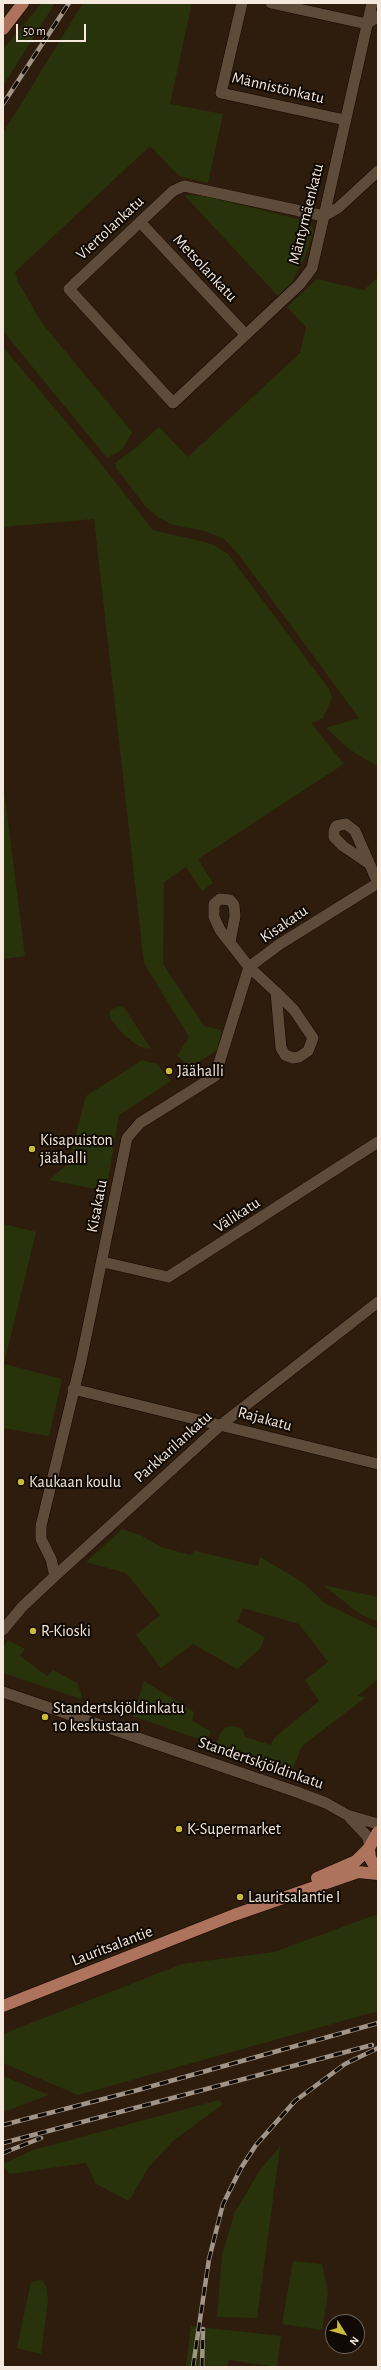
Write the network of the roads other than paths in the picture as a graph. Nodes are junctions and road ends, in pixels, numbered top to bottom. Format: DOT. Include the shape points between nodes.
graph roads {
  1 [pos="23,3"];
  2 [pos="242,3"];
  3 [pos="271,3"];
  4 [pos="372,3"];
  5 [pos="378,16"];
  6 [pos="367,24"];
  7 [pos="3,29"];
  8 [pos="345,120"];
  9 [pos="378,171"];
  10 [pos="324,216"];
  11 [pos="140,222"];
  12 [pos="246,335"];
  13 [pos="173,403"];
  14 [pos="368,863"];
  15 [pos="378,883"];
  16 [pos="230,942"];
  17 [pos="249,967"];
  18 [pos="276,992"];
  19 [pos="378,1142"];
  20 [pos="103,1262"];
  21 [pos="378,1302"];
  22 [pos="73,1389"];
  23 [pos="222,1424"];
  24 [pos="378,1464"];
  25 [pos="55,1576"];
  26 [pos="3,1630"];
  27 [pos="3,1692"];
  28 [pos="347,1815"];
  29 [pos="378,1824"];
  30 [pos="378,1832"];
  31 [pos="369,1847"];
  32 [pos="378,1872"];
  33 [pos="234,1915"];
  34 [pos="3,2006"];
  1 -- 7 [label="main road"];
  2 -- 8 [label="street, Männistönkatu" via="221,93"];
  3 -- 6 [label="street"];
  4 -- 6 [label="street, Mäntymäenkatu"];
  5 -- 6 [label="street"];
  6 -- 8 [label="street, Mäntymäenkatu"];
  8 -- 10 [label="street, Mäntymäenkatu"];
  9 -- 10 [label="street" via="338,208"];
  10 -- 11 [label="street, Viertolankatu" via="184,186 173,191"];
  10 -- 12 [label="street, Mäntymäenkatu" via="309,274"];
  11 -- 12 [label="street, Metsolankatu"];
  11 -- 13 [label="street, Viertolankatu" via="69,289"];
  12 -- 13 [label="street, Mäntymäenkatu"];
  14 -- 15 [label="street"];
  15 -- 17 [label="street, Kisakatu" via="280,944"];
  16 -- 17 [label="street"];
  17 -- 18 [label="street"];
  17 -- 20 [label="street, Kisakatu" via="215,1076 140,1123 127,1138"];
  18 -- 18 [label="street" via="281,1048 285,1055 299,1057 308,1051 313,1038 294,1010"];
  19 -- 20 [label="street, Välikatu" via="168,1277"];
  20 -- 22 [label="street, Kisakatu"];
  21 -- 23 [label="street, Parkkarilankatu"];
  22 -- 23 [label="street, Rajakatu"];
  22 -- 25 [label="street, Kisakatu" via="41,1526 42,1539"];
  23 -- 24 [label="street, Rajakatu"];
  23 -- 25 [label="street, Parkkarilankatu"];
  25 -- 26 [label="street, Parkkarilankatu" via="22,1607"];
  27 -- 28 [label="street, Standertskjöldinkatu" via="326,1803"];
  28 -- 29 [label="street, Standertskjöldinkatu"];
  28 -- 31 [label="street, Standertskjöldinkatu" via="367,1836"];
  30 -- 31 [label="main road, Lauritsalantie"];
  31 -- 32 [label="main road" via="370,1858"];
  31 -- 33 [label="main road, Lauritsalantie" via="363,1856 346,1866"];
  32 -- 33 [label="main road, Lauritsalantie" via="358,1872"];
  33 -- 34 [label="main road, Lauritsalantie"];
}
